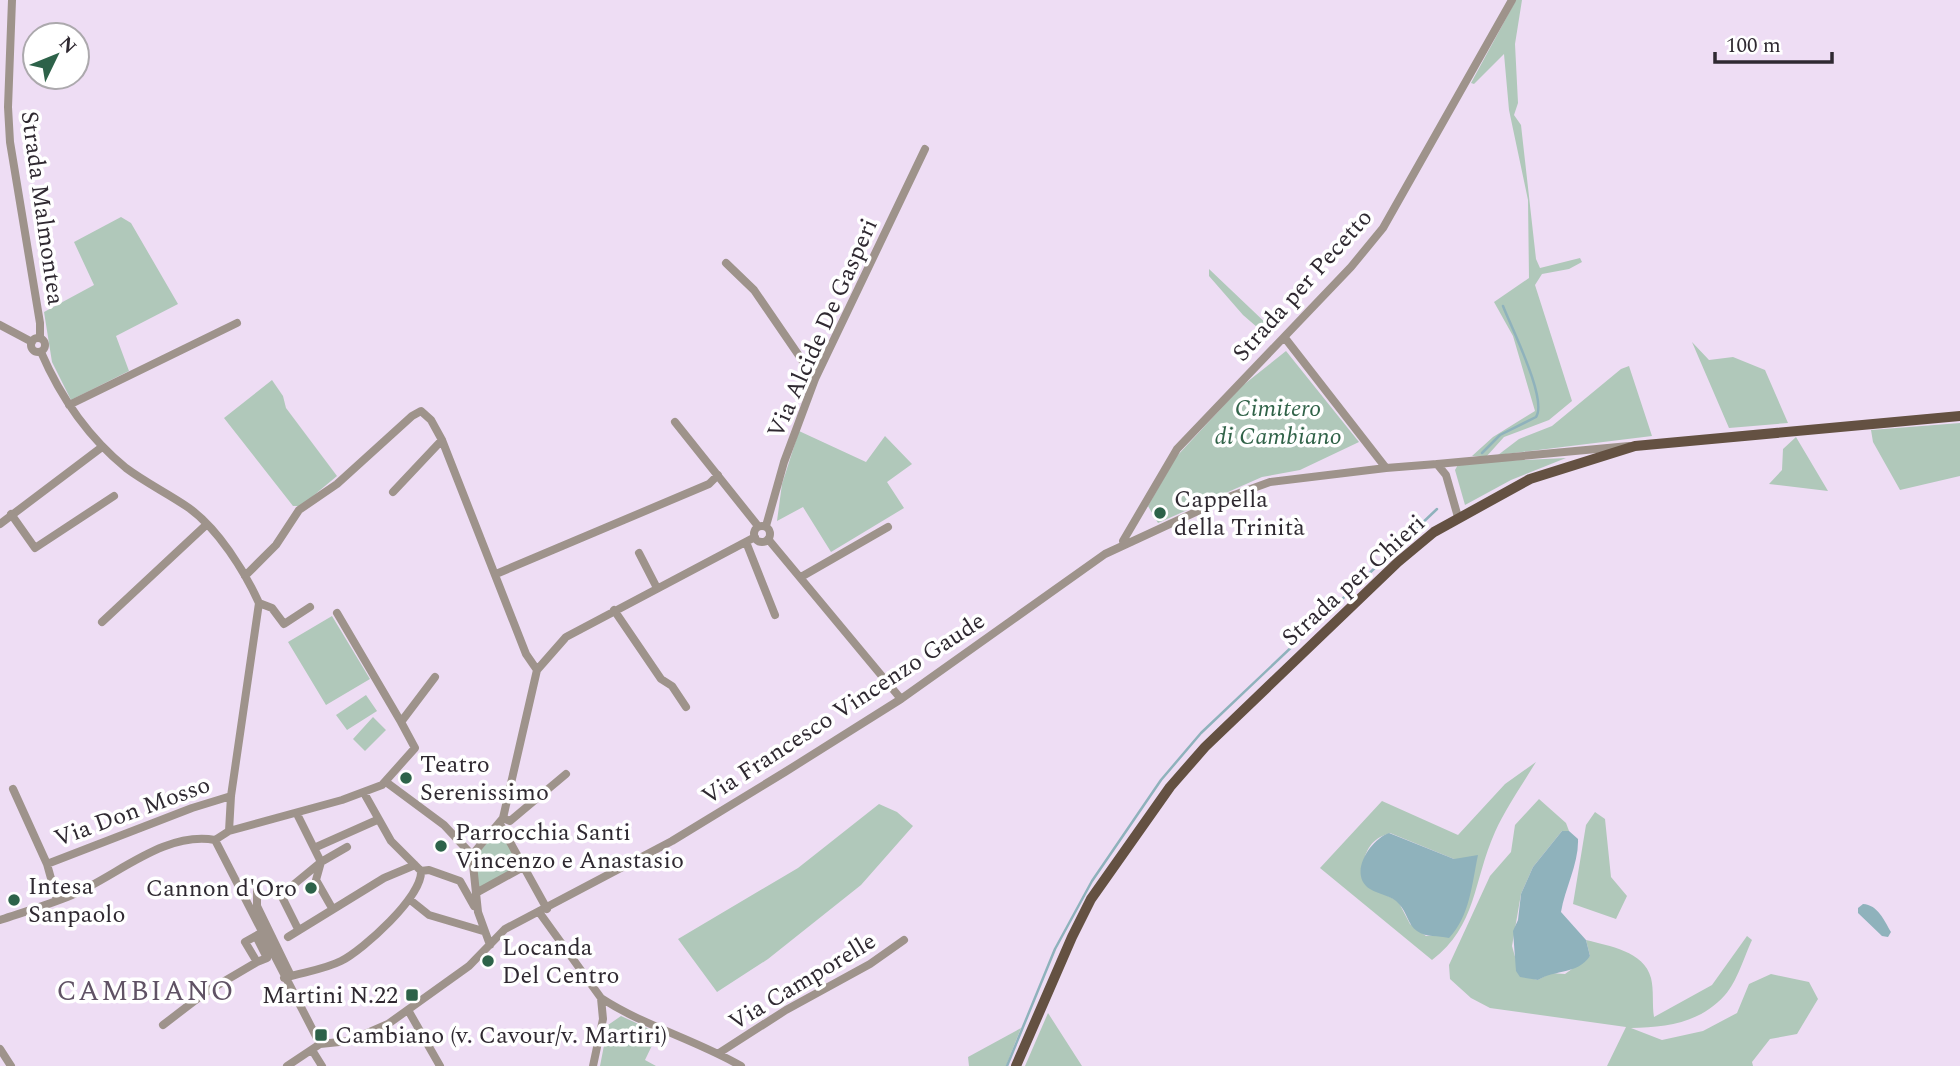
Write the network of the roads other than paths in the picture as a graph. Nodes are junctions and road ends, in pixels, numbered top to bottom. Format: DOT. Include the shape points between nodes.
graph roads {
  1 [pos="12,0"];
  2 [pos="1512,0"];
  3 [pos="925,149"];
  4 [pos="726,263"];
  5 [pos="237,323"];
  6 [pos="0,325"];
  7 [pos="1285,338"];
  8 [pos="36,340"];
  9 [pos="815,379"];
  10 [pos="69,405"];
  11 [pos="1960,416"];
  12 [pos="676,422"];
  13 [pos="442,440"];
  14 [pos="1635,446"];
  15 [pos="102,447"];
  16 [pos="1437,464"];
  17 [pos="1386,468"];
  18 [pos="718,475"];
  19 [pos="393,492"];
  20 [pos="114,496"];
  21 [pos="11,514"];
  22 [pos="0,516"];
  23 [pos="1458,517"];
  24 [pos="0,524"];
  25 [pos="206,525"];
  26 [pos="762,526"];
  27 [pos="888,527"];
  28 [pos="755,537"];
  29 [pos="768,539"];
  30 [pos="746,542"];
  31 [pos="1124,545"];
  32 [pos="639,553"];
  33 [pos="496,574"];
  34 [pos="245,576"];
  35 [pos="801,577"];
  36 [pos="656,588"];
  37 [pos="259,603"];
  38 [pos="310,607"];
  39 [pos="614,610"];
  40 [pos="337,613"];
  41 [pos="775,615"];
  42 [pos="102,622"];
  43 [pos="537,670"];
  44 [pos="435,677"];
  45 [pos="901,699"];
  46 [pos="686,707"];
  47 [pos="401,722"];
  48 [pos="566,774"];
  49 [pos="386,782"];
  50 [pos="13,789"];
  51 [pos="363,793"];
  52 [pos="230,796"];
  53 [pos="297,814"];
  54 [pos="377,820"];
  55 [pos="502,821"];
  56 [pos="229,831"];
  57 [pos="215,841"];
  58 [pos="347,847"];
  59 [pos="314,848"];
  60 [pos="472,855"];
  61 [pos="321,862"];
  62 [pos="47,864"];
  63 [pos="525,866"];
  64 [pos="418,868"];
  65 [pos="257,889"];
  66 [pos="476,893"];
  67 [pos="410,899"];
  68 [pos="57,900"];
  69 [pos="332,908"];
  70 [pos="543,911"];
  71 [pos="478,912"];
  72 [pos="0,920"];
  73 [pos="483,931"];
  74 [pos="258,934"];
  75 [pos="287,937"];
  76 [pos="904,940"];
  77 [pos="490,945"];
  78 [pos="270,956"];
  79 [pos="257,962"];
  80 [pos="288,977"];
  81 [pos="601,998"];
  82 [pos="408,1010"];
  83 [pos="163,1025"];
  84 [pos="320,1044"];
  85 [pos="0,1049"];
  86 [pos="312,1050"];
  87 [pos="719,1053"];
  88 [pos="10,1066"];
  89 [pos="287,1066"];
  90 [pos="322,1066"];
  91 [pos="440,1066"];
  92 [pos="593,1066"];
  93 [pos="741,1066"];
  94 [pos="1016,1066"];
  1 -- 8 [label="street, Strada Malmontea" via="10,142"];
  2 -- 7 [label="street, Strada per Pecetto" via="1383,228"];
  3 -- 9 [label="street, Via Alcide De Gasperi"];
  4 -- 9 [label="street" via="754,290"];
  5 -- 10 [label="street"];
  6 -- 8 [label="street"];
  7 -- 17 [label="street"];
  7 -- 31 [label="street, Strada per Pecetto" via="1177,449"];
  8 -- 10 [label="street" via="33,351 41,352"];
  9 -- 26 [label="street, Via Alcide De Gasperi"];
  10 -- 15 [label="street"];
  11 -- 14 [label="main road, Strada per Chieri"];
  12 -- 18 [label="street"];
  13 -- 19 [label="street"];
  13 -- 33 [label="street"];
  13 -- 34 [label="street" via="426,414 417,411 337,484 299,510 276,545"];
  14 -- 16 [label="street, Via Francesco Vincenzo Gaude"];
  14 -- 23 [label="main road, Strada per Chieri" via="1530,479"];
  15 -- 21 [label="street"];
  15 -- 25 [label="street" via="191,509"];
  16 -- 17 [label="street, Via Francesco Vincenzo Gaude"];
  16 -- 23 [label="street" via="1446,475"];
  17 -- 31 [label="street, Via Francesco Vincenzo Gaude" via="1270,482"];
  18 -- 26 [label="street"];
  18 -- 33 [label="street" via="709,484"];
  20 -- 21 [label="street" via="35,548"];
  21 -- 22 [label="street"];
  21 -- 24 [label="street"];
  23 -- 94 [label="main road, Strada per Chieri" via="1398,562 1205,747 1170,787 1091,899"];
  25 -- 34 [label="street"];
  25 -- 42 [label="street"];
  26 -- 28 [label="street" via="754,532"];
  26 -- 29 [label="street" via="770,531"];
  27 -- 35 [label="street"];
  28 -- 29 [label="street" via="762,542"];
  28 -- 30 [label="street"];
  29 -- 35 [label="street"];
  30 -- 36 [label="street"];
  30 -- 41 [label="street"];
  31 -- 45 [label="street, Via Francesco Vincenzo Gaude"];
  32 -- 36 [label="street"];
  33 -- 43 [label="street" via="526,654"];
  34 -- 37 [label="street"];
  35 -- 45 [label="street"];
  36 -- 39 [label="street"];
  37 -- 38 [label="street" via="272,608 284,624"];
  37 -- 52 [label="street"];
  39 -- 43 [label="street" via="566,637"];
  39 -- 46 [label="street"];
  40 -- 47 [label="street"];
  43 -- 55 [label="street"];
  44 -- 47 [label="street"];
  45 -- 70 [label="street, Via Francesco Vincenzo Gaude" via="719,813"];
  47 -- 49 [label="street" via="415,748"];
  48 -- 55 [label="street" via="510,821"];
  49 -- 51 [label="street"];
  49 -- 60 [label="street" via="444,825"];
  50 -- 62 [label="street"];
  51 -- 53 [label="street"];
  51 -- 54 [label="street"];
  52 -- 56 [label="street"];
  52 -- 62 [label="street, Via Don Mosso"];
  53 -- 56 [label="street"];
  53 -- 59 [label="street"];
  54 -- 59 [label="street"];
  54 -- 64 [label="street" via="404,857"];
  55 -- 60 [label="street"];
  55 -- 63 [label="street"];
  56 -- 57 [label="street"];
  57 -- 68 [label="street" via="201,838 172,843"];
  57 -- 74 [label="street"];
  58 -- 61 [label="street"];
  59 -- 61 [label="street"];
  60 -- 66 [label="street"];
  61 -- 69 [label="street" via="316,880"];
  61 -- 75 [label="street" via="282,895"];
  62 -- 68 [label="street"];
  63 -- 66 [label="street"];
  63 -- 70 [label="street"];
  64 -- 67 [label="street" via="422,879"];
  64 -- 69 [label="street" via="384,878"];
  64 -- 71 [label="street" via="460,881"];
  65 -- 75 [label="street" via="257,906"];
  66 -- 71 [label="street"];
  67 -- 73 [label="street" via="429,915"];
  67 -- 80 [label="street" via="365,946 343,961"];
  68 -- 72 [label="street"];
  69 -- 75 [label="street"];
  70 -- 77 [label="street, Via Francesco Vincenzo Gaude" via="505,929"];
  70 -- 81 [label="street"];
  71 -- 73 [label="street"];
  73 -- 77 [label="street"];
  74 -- 78 [label="street"];
  74 -- 79 [label="street" via="246,942"];
  75 -- 80 [label="street"];
  76 -- 87 [label="street, Via Camporelle"];
  77 -- 82 [label="street, Via Francesco Vincenzo Gaude" via="469,967"];
  78 -- 79 [label="street"];
  78 -- 80 [label="street"];
  79 -- 83 [label="street" via="205,992"];
  80 -- 84 [label="street"];
  81 -- 87 [label="street, Via Camporelle"];
  81 -- 92 [label="street" via="602,1026"];
  82 -- 84 [label="street, Via Francesco Vincenzo Gaude" via="367,1035"];
  82 -- 91 [label="street"];
  84 -- 86 [label="street"];
  85 -- 88 [label="street"];
  86 -- 89 [label="street"];
  86 -- 90 [label="street"];
  87 -- 93 [label="street, Via Camporelle"];
}
